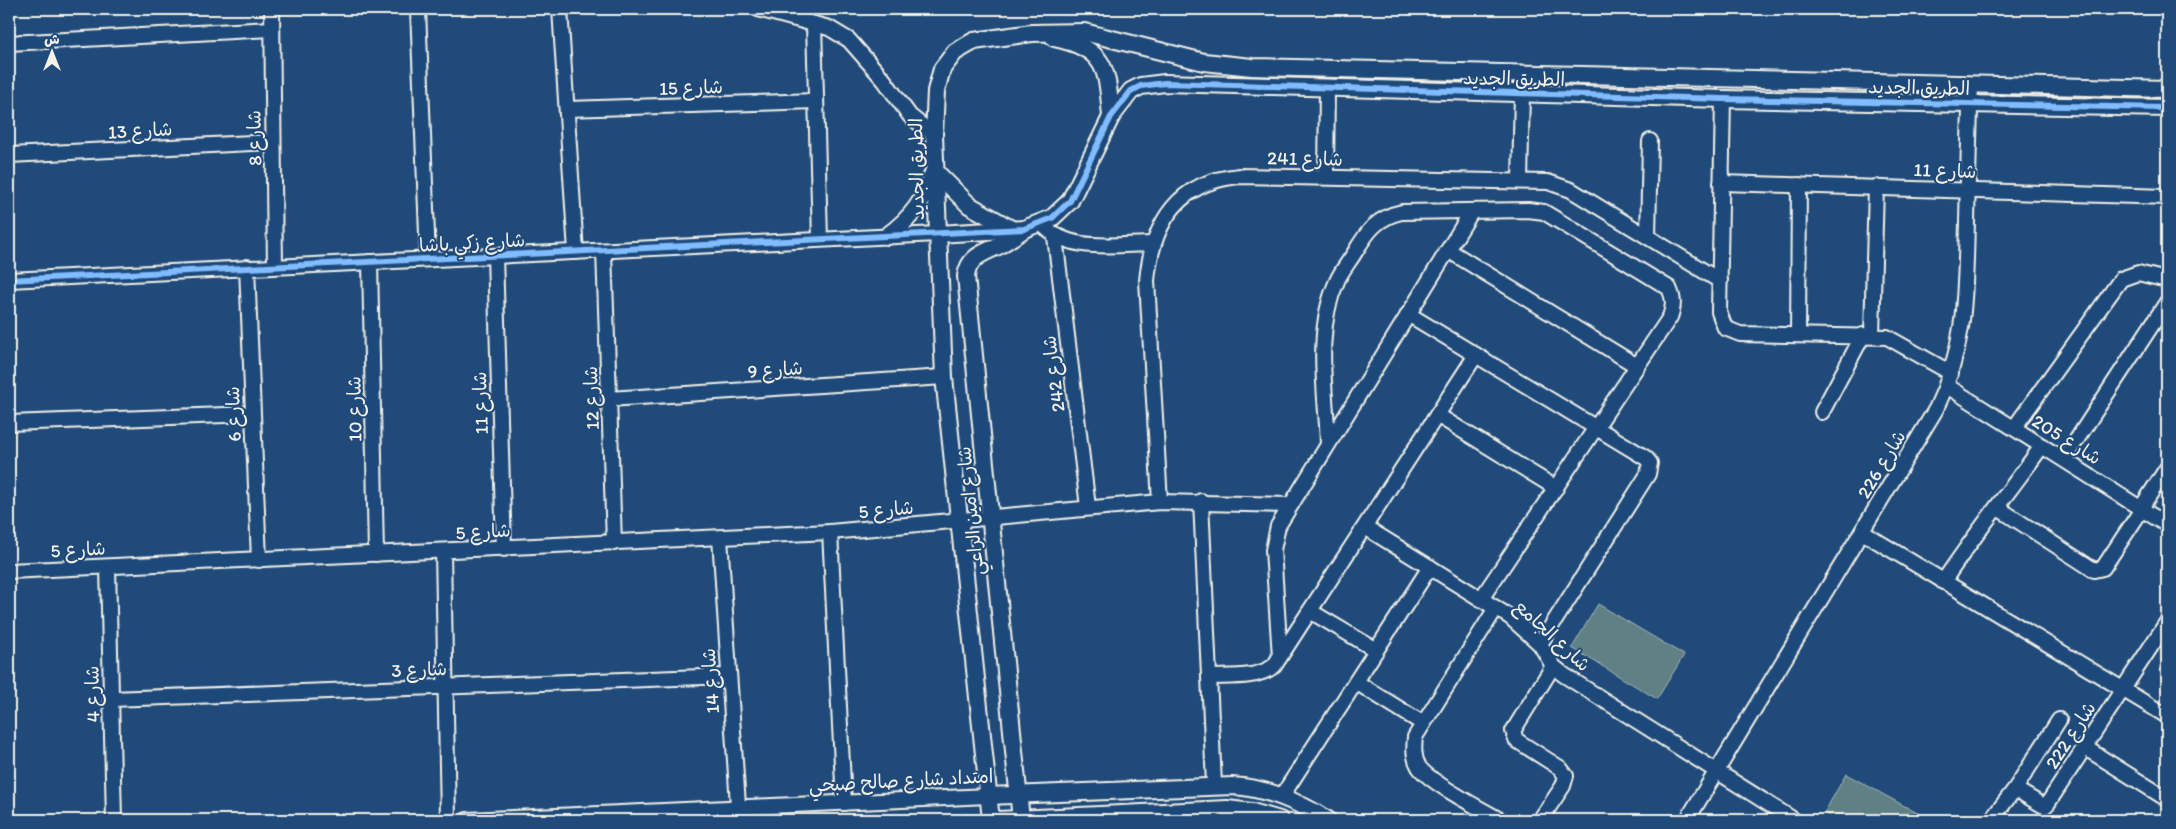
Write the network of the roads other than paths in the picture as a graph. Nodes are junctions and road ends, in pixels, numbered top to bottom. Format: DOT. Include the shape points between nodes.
graph roads {
  1 [pos="272,9"];
  2 [pos="418,9"];
  3 [pos="560,9"];
  4 [pos="758,9"];
  5 [pos="814,24"];
  6 [pos="272,29"];
  7 [pos="1032,33"];
  8 [pos="9,43"];
  9 [pos="1971,85"];
  10 [pos="1327,88"];
  11 [pos="2167,89"];
  12 [pos="1522,93"];
  13 [pos="1723,99"];
  14 [pos="816,101"];
  15 [pos="1970,102"];
  16 [pos="2167,108"];
  17 [pos="567,109"];
  18 [pos="1111,117"];
  19 [pos="934,135"];
  20 [pos="1650,141"];
  21 [pos="273,142"];
  22 [pos="9,155"];
  23 [pos="934,170"];
  24 [pos="1326,177"];
  25 [pos="1520,181"];
  26 [pos="1721,183"];
  27 [pos="1799,185"];
  28 [pos="1876,187"];
  29 [pos="1968,190"];
  30 [pos="2167,197"];
  31 [pos="1472,211"];
  32 [pos="1041,223"];
  33 [pos="1018,229"];
  34 [pos="937,234"];
  35 [pos="887,236"];
  36 [pos="1056,237"];
  37 [pos="1648,237"];
  38 [pos="820,239"];
  39 [pos="1153,244"];
  40 [pos="1448,250"];
  41 [pos="604,251"];
  42 [pos="576,252"];
  43 [pos="495,256"];
  44 [pos="428,259"];
  45 [pos="370,262"];
  46 [pos="275,266"];
  47 [pos="247,268"];
  48 [pos="9,280"];
  49 [pos="2167,280"];
  50 [pos="1720,281"];
  51 [pos="2167,302"];
  52 [pos="1408,314"];
  53 [pos="1798,335"];
  54 [pos="1867,335"];
  55 [pos="1476,355"];
  56 [pos="1637,366"];
  57 [pos="944,377"];
  58 [pos="1949,379"];
  59 [pos="609,399"];
  60 [pos="1822,412"];
  61 [pos="252,414"];
  62 [pos="1437,415"];
  63 [pos="9,423"];
  64 [pos="1596,428"];
  65 [pos="2014,428"];
  66 [pos="1328,444"];
  67 [pos="2042,446"];
  68 [pos="2064,459"];
  69 [pos="2167,468"];
  70 [pos="1556,488"];
  71 [pos="1201,501"];
  72 [pos="1160,502"];
  73 [pos="1291,505"];
  74 [pos="1088,507"];
  75 [pos="1998,508"];
  76 [pos="2141,508"];
  77 [pos="991,519"];
  78 [pos="958,521"];
  79 [pos="2167,525"];
  80 [pos="1365,527"];
  81 [pos="830,532"];
  82 [pos="1862,532"];
  83 [pos="720,538"];
  84 [pos="614,543"];
  85 [pos="504,548"];
  86 [pos="443,551"];
  87 [pos="376,554"];
  88 [pos="259,560"];
  89 [pos="108,567"];
  90 [pos="1430,567"];
  91 [pos="9,571"];
  92 [pos="1944,582"];
  93 [pos="1481,599"];
  94 [pos="1496,608"];
  95 [pos="1310,611"];
  96 [pos="2167,622"];
  97 [pos="1540,644"];
  98 [pos="1376,650"];
  99 [pos="1280,658"];
  100 [pos="1553,666"];
  101 [pos="729,676"];
  102 [pos="1209,677"];
  103 [pos="1356,682"];
  104 [pos="446,687"];
  105 [pos="2122,688"];
  106 [pos="111,699"];
  107 [pos="2167,716"];
  108 [pos="2059,720"];
  109 [pos="1422,723"];
  110 [pos="2084,747"];
  111 [pos="1715,772"];
  112 [pos="1214,785"];
  113 [pos="2015,789"];
  114 [pos="1019,795"];
  115 [pos="988,796"];
  116 [pos="1282,796"];
  117 [pos="2167,799"];
  118 [pos="844,803"];
  119 [pos="738,814"];
  120 [pos="114,820"];
  121 [pos="448,820"];
  122 [pos="467,820"];
  123 [pos="991,820"];
  124 [pos="997,820"];
  125 [pos="1021,820"];
  126 [pos="1280,820"];
  127 [pos="1328,820"];
  128 [pos="1500,820"];
  129 [pos="1540,820"];
  130 [pos="1687,820"];
  131 [pos="1794,820"];
  132 [pos="1991,820"];
  1 -- 6 [label="street, شارع 8"];
  2 -- 44 [label="street"];
  3 -- 17 [label="street"];
  4 -- 5 [label="street"];
  5 -- 14 [label="street"];
  5 -- 19 [label="street" via="829,28 849,40 910,116"];
  6 -- 8 [label="street"];
  6 -- 21 [label="street, شارع 8"];
  7 -- 9 [label="street, الطريق الجديد" via="1084,32 1204,62 1252,67"];
  7 -- 18 [label="street" via="1090,50 1101,62 1108,78"];
  7 -- 19 [label="street, الطريق الجديد" via="974,41 955,52 942,69 936,90"];
  9 -- 11 [label="street, الطريق الجديد"];
  9 -- 15 [label="street, شارع 226"];
  10 -- 12 [label="street, الطريق الجديد"];
  10 -- 18 [label="street, الطريق الجديد" via="1188,82 1141,86 1131,91"];
  10 -- 24 [label="street"];
  12 -- 13 [label="street, الطريق الجديد"];
  12 -- 25 [label="street"];
  13 -- 15 [label="street, الطريق الجديد"];
  13 -- 26 [label="street, شارع 205"];
  14 -- 17 [label="street, شارع 15"];
  14 -- 38 [label="street"];
  15 -- 16 [label="street, الطريق الجديد"];
  15 -- 29 [label="street, شارع 226"];
  17 -- 42 [label="street"];
  18 -- 32 [label="street, الطريق الجديد" via="1070,201"];
  19 -- 23 [label="street, الطريق الجديد"];
  20 -- 37 [label="street"];
  21 -- 22 [label="street, شارع 13"];
  21 -- 46 [label="street, شارع 8"];
  23 -- 33 [label="street" via="969,205"];
  23 -- 34 [label="street, الطريق الجديد"];
  23 -- 35 [label="street" via="918,208"];
  24 -- 25 [label="street, شارع 241"];
  24 -- 39 [label="street, شارع 241" via="1240,176 1207,182 1178,201 1167,214"];
  25 -- 37 [label="street, شارع 241" via="1548,182 1566,187"];
  26 -- 27 [label="street, شارع 11"];
  26 -- 50 [label="street, شارع 205"];
  27 -- 28 [label="street, شارع 11"];
  27 -- 53 [label="street"];
  28 -- 29 [label="street, شارع 11"];
  28 -- 54 [label="street"];
  29 -- 30 [label="street, شارع 11"];
  29 -- 58 [label="street, شارع 226" via="1965,306 1958,351"];
  31 -- 40 [label="street"];
  31 -- 56 [label="street" via="1544,212 1668,288 1674,307"];
  31 -- 66 [label="street" via="1402,212 1388,215 1367,232 1337,281 1329,303 1325,326"];
  32 -- 33 [label="street, الطريق الجديد"];
  32 -- 36 [label="street"];
  33 -- 34 [label="street, الطريق الجديد"];
  33 -- 77 [label="street, شارع امين الراعي" via="1001,244 977,255 966,276"];
  34 -- 35 [label="street, شارع زكي باشا"];
  34 -- 57 [label="street, شارع امين الراعي"];
  35 -- 38 [label="street, شارع زكي باشا"];
  36 -- 39 [label="street" via="1083,244"];
  36 -- 74 [label="street, شارع 242"];
  37 -- 50 [label="street, شارع 241"];
  38 -- 41 [label="street, شارع زكي باشا"];
  39 -- 72 [label="street, شارع 241" via="1147,281"];
  40 -- 52 [label="street"];
  40 -- 56 [label="street"];
  41 -- 42 [label="street, شارع زكي باشا"];
  41 -- 59 [label="street, شارع 12"];
  42 -- 43 [label="street, شارع زكي باشا"];
  43 -- 44 [label="street, شارع زكي باشا"];
  43 -- 85 [label="street, شارع 11"];
  44 -- 45 [label="street, شارع زكي باشا"];
  45 -- 46 [label="street, شارع زكي باشا"];
  45 -- 87 [label="street, شارع 10"];
  46 -- 47 [label="street, شارع زكي باشا"];
  47 -- 48 [label="street, شارع زكي باشا"];
  47 -- 61 [label="street, شارع 6"];
  49 -- 65 [label="street" via="2138,274 2121,279"];
  50 -- 53 [label="street, شارع 205" via="1721,321 1732,332"];
  51 -- 68 [label="street"];
  52 -- 55 [label="street"];
  52 -- 66 [label="street"];
  53 -- 54 [label="street, شارع 205"];
  54 -- 58 [label="street, شارع 205" via="1887,337 1900,343"];
  54 -- 60 [label="street"];
  55 -- 62 [label="street"];
  55 -- 64 [label="street"];
  56 -- 64 [label="street"];
  57 -- 59 [label="street, شارع 9"];
  57 -- 78 [label="street, شارع امين الراعي"];
  58 -- 65 [label="street, شارع 205"];
  58 -- 82 [label="street, شارع 226" via="1936,409"];
  59 -- 84 [label="street, شارع 12"];
  61 -- 63 [label="street"];
  61 -- 88 [label="street, شارع 6"];
  62 -- 70 [label="street"];
  62 -- 80 [label="street"];
  64 -- 70 [label="street"];
  64 -- 97 [label="street" via="1646,458 1650,469"];
  65 -- 67 [label="street, شارع 205"];
  66 -- 73 [label="street"];
  67 -- 68 [label="street, شارع 205"];
  67 -- 75 [label="street"];
  68 -- 76 [label="street, شارع 205"];
  69 -- 76 [label="street"];
  70 -- 93 [label="street"];
  71 -- 72 [label="street, شارع 5"];
  71 -- 73 [label="street, شارع 5"];
  71 -- 102 [label="street"];
  72 -- 74 [label="street, شارع 5"];
  73 -- 99 [label="street" via="1278,526 1273,550"];
  74 -- 77 [label="street, شارع 5"];
  75 -- 76 [label="street" via="2094,570 2103,568"];
  75 -- 92 [label="street" via="1974,534"];
  76 -- 79 [label="street, شارع 205"];
  77 -- 78 [label="street, شارع 5"];
  77 -- 114 [label="street, شارع امين الراعي"];
  78 -- 81 [label="street, شارع 5"];
  78 -- 115 [label="street, شارع امين الراعي"];
  80 -- 90 [label="street, شارع الجامع"];
  80 -- 95 [label="street"];
  81 -- 83 [label="street, شارع 5"];
  81 -- 118 [label="street"];
  82 -- 92 [label="street"];
  82 -- 111 [label="street, شارع 226"];
  83 -- 84 [label="street, شارع 5"];
  83 -- 101 [label="street, شارع 14"];
  84 -- 85 [label="street, شارع 5"];
  85 -- 86 [label="street, شارع 5"];
  86 -- 87 [label="street, شارع 5"];
  86 -- 104 [label="street"];
  87 -- 88 [label="street, شارع 5"];
  88 -- 89 [label="street, شارع 5"];
  89 -- 91 [label="street, شارع 5"];
  89 -- 106 [label="street, شارع 4"];
  90 -- 93 [label="street, شارع الجامع"];
  90 -- 98 [label="street"];
  92 -- 105 [label="street"];
  93 -- 94 [label="street, شارع الجامع"];
  94 -- 97 [label="street, شارع الجامع"];
  94 -- 109 [label="street"];
  95 -- 98 [label="street"];
  95 -- 99 [label="street"];
  96 -- 105 [label="street, شارع 222"];
  97 -- 100 [label="street, شارع الجامع"];
  98 -- 103 [label="street"];
  99 -- 102 [label="street" via="1266,672 1256,675"];
  100 -- 111 [label="street, شارع الجامع"];
  100 -- 129 [label="street" via="1513,732 1516,740 1560,768 1566,776 1563,786"];
  101 -- 104 [label="street, شارع 3"];
  101 -- 119 [label="street, شارع 14"];
  102 -- 112 [label="street"];
  103 -- 109 [label="street"];
  103 -- 116 [label="street"];
  104 -- 106 [label="street, شارع 3"];
  104 -- 121 [label="street"];
  105 -- 107 [label="street"];
  105 -- 110 [label="street, شارع 222"];
  106 -- 120 [label="street, شارع 4"];
  108 -- 113 [label="street"];
  109 -- 128 [label="street" via="1414,737 1413,752 1419,767 1430,778"];
  110 -- 113 [label="street, شارع 222" via="2045,806"];
  110 -- 117 [label="street"];
  111 -- 130 [label="street, شارع 226"];
  111 -- 131 [label="street, شارع الجامع"];
  112 -- 114 [label="street, امتداد شارع صالح صبحي"];
  112 -- 116 [label="street, امتداد شارع صالح صبحي" via="1249,787"];
  113 -- 132 [label="street"];
  114 -- 115 [label="street, امتداد شارع صالح صبحي"];
  114 -- 125 [label="street, شارع امين الراعي"];
  115 -- 118 [label="street, امتداد شارع صالح صبحي"];
  115 -- 123 [label="street, شارع امين الراعي"];
  116 -- 127 [label="street, امتداد شارع صالح صبحي"];
  118 -- 119 [label="street, امتداد شارع صالح صبحي"];
  119 -- 122 [label="street, امتداد شارع صالح صبحي"];
  124 -- 125 [label="street"];
  125 -- 126 [label="street" via="1227,810 1252,812"];
}
